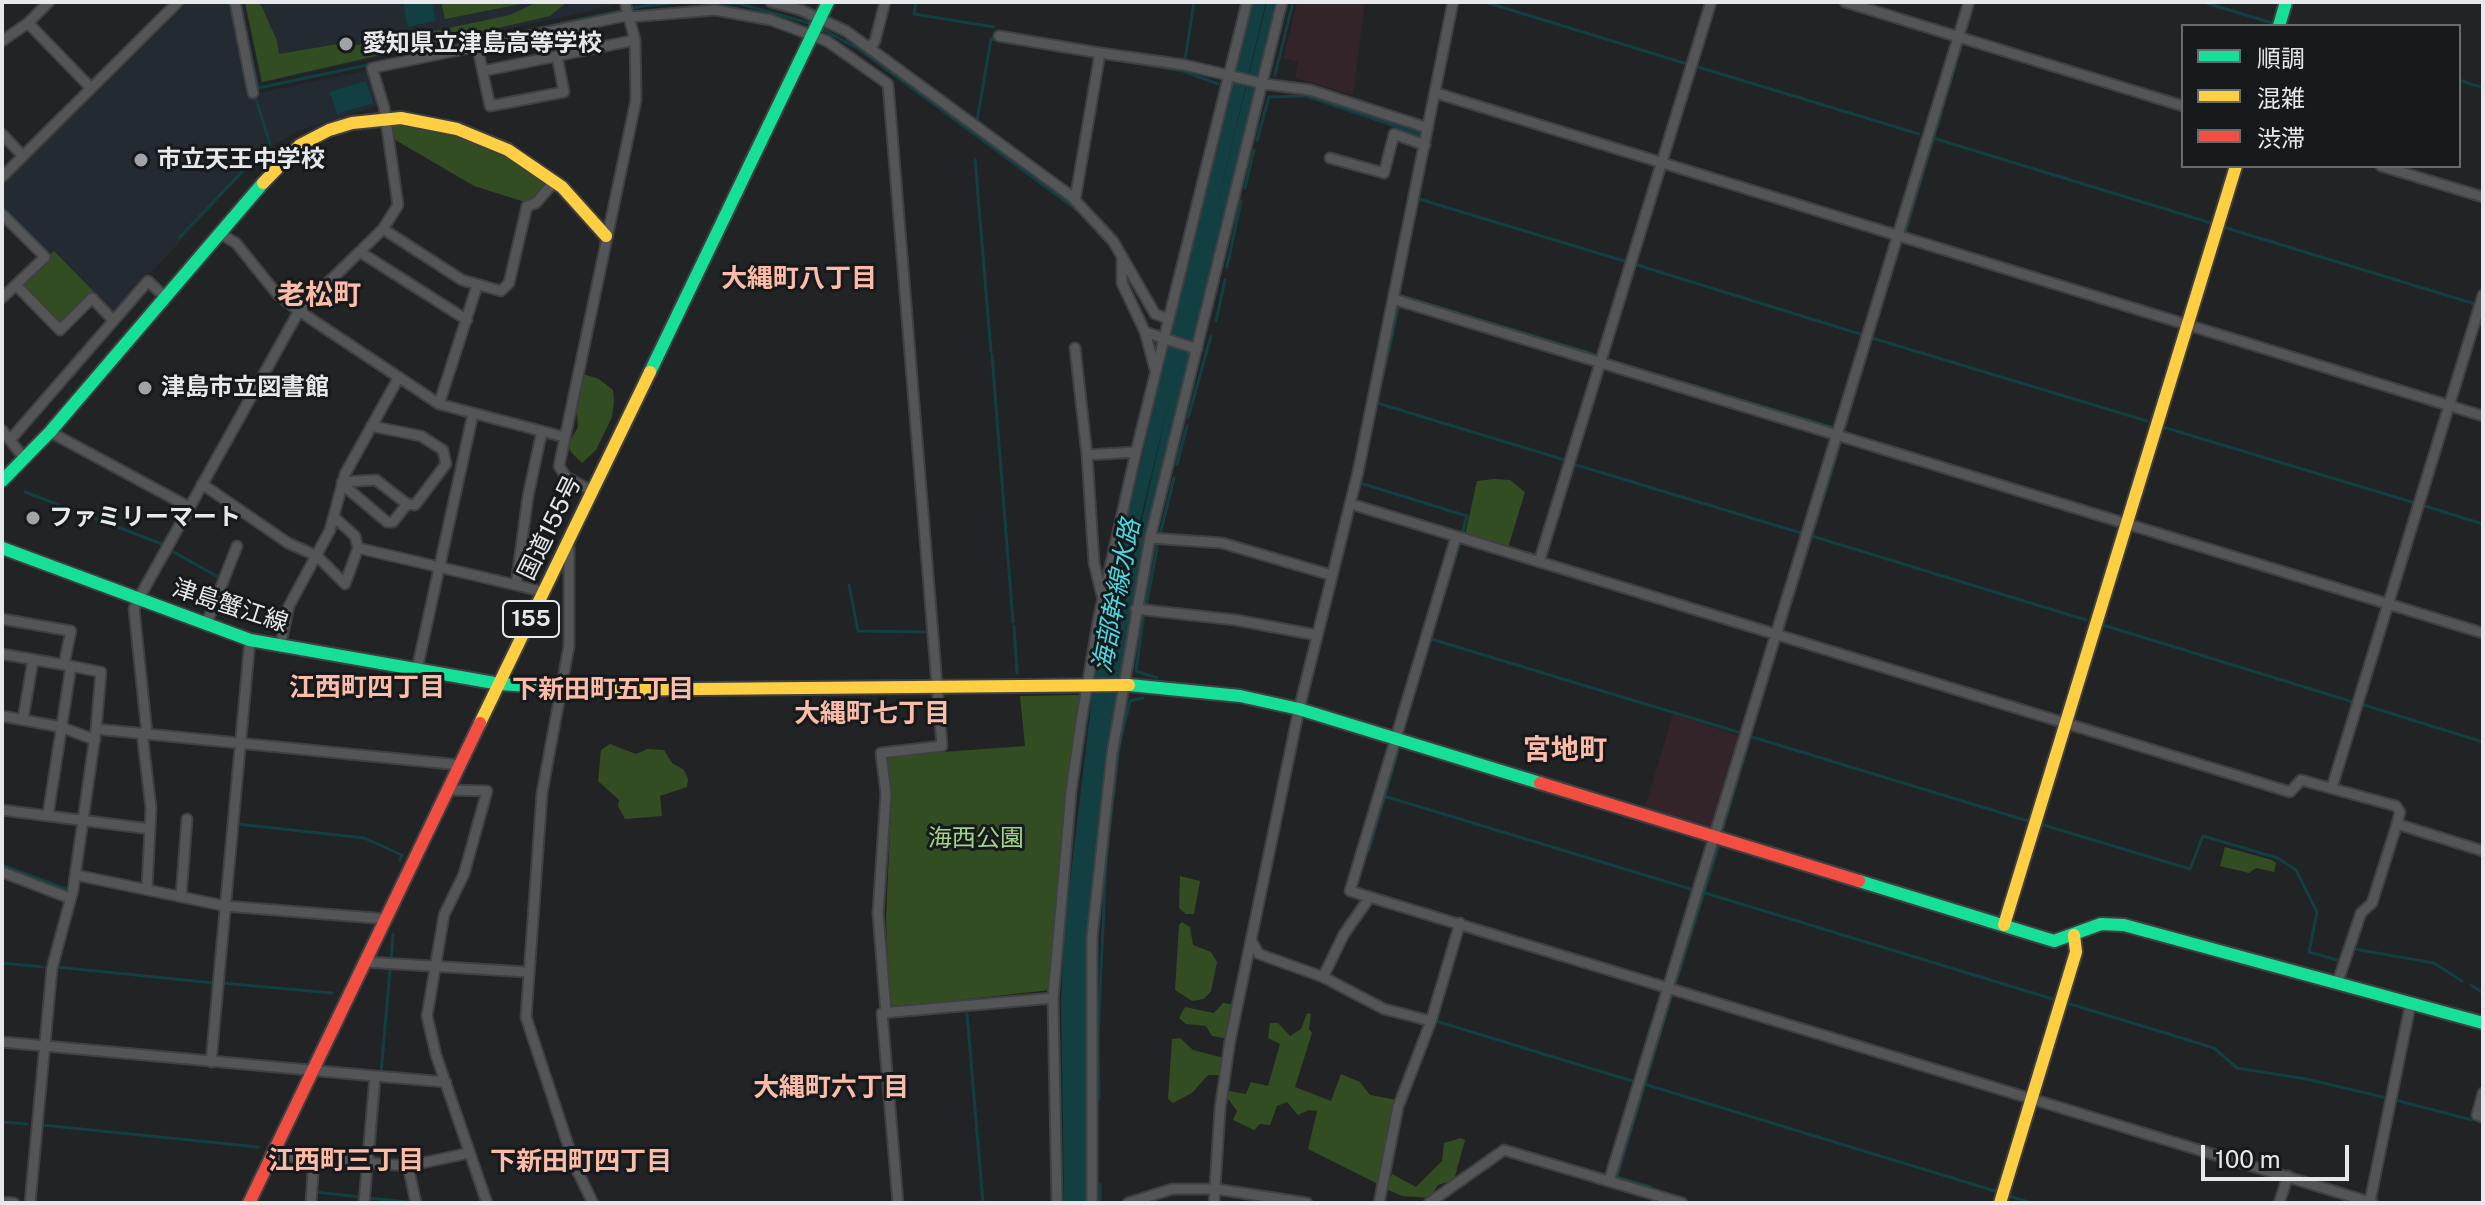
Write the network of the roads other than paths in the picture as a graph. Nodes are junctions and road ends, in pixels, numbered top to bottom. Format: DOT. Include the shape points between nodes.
graph roads {
  1 [pos="49,2"];
  2 [pos="178,2"];
  3 [pos="235,2"];
  4 [pos="771,2"];
  5 [pos="828,2"];
  6 [pos="885,2"];
  7 [pos="1247,2"];
  8 [pos="1282,2"];
  9 [pos="1453,2"];
  10 [pos="1711,2"];
  11 [pos="1845,2"];
  12 [pos="1969,2"];
  13 [pos="2286,2"];
  14 [pos="628,8"];
  15 [pos="820,19"];
  16 [pos="28,23"];
  17 [pos="2280,24"];
  18 [pos="812,34"];
  19 [pos="999,36"];
  20 [pos="1958,37"];
  21 [pos="635,40"];
  22 [pos="2,41"];
  23 [pos="477,45"];
  24 [pos="870,47"];
  25 [pos="1100,53"];
  26 [pos="557,56"];
  27 [pos="882,68"];
  28 [pos="483,71"];
  29 [pos="1228,75"];
  30 [pos="1265,84"];
  31 [pos="91,88"];
  32 [pos="253,93"];
  33 [pos="1436,93"];
  34 [pos="2181,105"];
  35 [pos="383,119"];
  36 [pos="1428,128"];
  37 [pos="2,134"];
  38 [pos="1425,145"];
  39 [pos="23,156"];
  40 [pos="1330,158"];
  41 [pos="1661,163"];
  42 [pos="2235,168"];
  43 [pos="2388,168"];
  44 [pos="2,177"];
  45 [pos="554,182"];
  46 [pos="2483,197"];
  47 [pos="1075,200"];
  48 [pos="2,214"];
  49 [pos="383,229"];
  50 [pos="219,233"];
  51 [pos="606,236"];
  52 [pos="1897,236"];
  53 [pos="360,252"];
  54 [pos="1122,255"];
  55 [pos="16,285"];
  56 [pos="477,286"];
  57 [pos="2483,295"];
  58 [pos="165,297"];
  59 [pos="2,298"];
  60 [pos="1393,299"];
  61 [pos="299,311"];
  62 [pos="1169,319"];
  63 [pos="113,320"];
  64 [pos="467,320"];
  65 [pos="2188,324"];
  66 [pos="1145,332"];
  67 [pos="1166,341"];
  68 [pos="1075,348"];
  69 [pos="1196,348"];
  70 [pos="1600,362"];
  71 [pos="1156,372"];
  72 [pos="399,377"];
  73 [pos="439,404"];
  74 [pos="2449,405"];
  75 [pos="473,414"];
  76 [pos="2483,416"];
  77 [pos="371,426"];
  78 [pos="2,430"];
  79 [pos="542,431"];
  80 [pos="50,432"];
  81 [pos="1836,435"];
  82 [pos="564,437"];
  83 [pos="10,440"];
  84 [pos="1136,452"];
  85 [pos="1087,455"];
  86 [pos="24,458"];
  87 [pos="2,481"];
  88 [pos="342,483"];
  89 [pos="202,484"];
  90 [pos="592,491"];
  91 [pos="407,504"];
  92 [pos="1351,504"];
  93 [pos="189,507"];
  94 [pos="334,517"];
  95 [pos="2127,523"];
  96 [pos="1456,537"];
  97 [pos="1150,538"];
  98 [pos="569,539"];
  99 [pos="237,546"];
  100 [pos="2,548"];
  101 [pos="358,548"];
  102 [pos="317,556"];
  103 [pos="1539,562"];
  104 [pos="439,566"];
  105 [pos="1331,575"];
  106 [pos="516,585"];
  107 [pos="544,592"];
  108 [pos="139,598"];
  109 [pos="1103,600"];
  110 [pos="2388,603"];
  111 [pos="1136,609"];
  112 [pos="2,619"];
  113 [pos="206,625"];
  114 [pos="2483,633"];
  115 [pos="1316,635"];
  116 [pos="1776,635"];
  117 [pos="250,640"];
  118 [pos="280,647"];
  119 [pos="2,654"];
  120 [pos="33,660"];
  121 [pos="68,665"];
  122 [pos="417,669"];
  123 [pos="500,684"];
  124 [pos="1090,685"];
  125 [pos="1122,685"];
  126 [pos="937,687"];
  127 [pos="559,690"];
  128 [pos="1299,709"];
  129 [pos="2,716"];
  130 [pos="23,719"];
  131 [pos="2064,723"];
  132 [pos="61,727"];
  133 [pos="145,733"];
  134 [pos="95,735"];
  135 [pos="1395,739"];
  136 [pos="241,742"];
  137 [pos="461,765"];
  138 [pos="2332,787"];
  139 [pos="449,790"];
  140 [pos="2,810"];
  141 [pos="48,815"];
  142 [pos="187,819"];
  143 [pos="85,820"];
  144 [pos="2397,824"];
  145 [pos="150,829"];
  146 [pos="1715,836"];
  147 [pos="2483,851"];
  148 [pos="2,872"];
  149 [pos="76,875"];
  150 [pos="147,888"];
  151 [pos="181,896"];
  152 [pos="1370,897"];
  153 [pos="69,898"];
  154 [pos="225,906"];
  155 [pos="387,919"];
  156 [pos="1460,923"];
  157 [pos="2004,925"];
  158 [pos="2074,935"];
  159 [pos="1252,942"];
  160 [pos="1259,954"];
  161 [pos="366,962"];
  162 [pos="1247,966"];
  163 [pos="433,968"];
  164 [pos="527,972"];
  165 [pos="1323,977"];
  166 [pos="2338,981"];
  167 [pos="1669,987"];
  168 [pos="1053,998"];
  169 [pos="2411,1002"];
  170 [pos="886,1013"];
  171 [pos="1431,1021"];
  172 [pos="2483,1023"];
  173 [pos="2,1042"];
  174 [pos="45,1046"];
  175 [pos="211,1062"];
  176 [pos="313,1072"];
  177 [pos="375,1076"];
  178 [pos="446,1082"];
  179 [pos="2483,1093"];
  180 [pos="2032,1098"];
  181 [pos="2483,1117"];
  182 [pos="469,1153"];
  183 [pos="272,1155"];
  184 [pos="314,1158"];
  185 [pos="367,1162"];
  186 [pos="408,1166"];
  187 [pos="2288,1176"];
  188 [pos="1609,1181"];
  189 [pos="1216,1189"];
  190 [pos="1652,1199"];
  191 [pos="2,1202"];
  192 [pos="2371,1202"];
  193 [pos="14,1203"];
  194 [pos="30,1203"];
  195 [pos="249,1203"];
  196 [pos="311,1203"];
  197 [pos="364,1203"];
  198 [pos="416,1203"];
  199 [pos="487,1203"];
  200 [pos="593,1203"];
  201 [pos="898,1203"];
  202 [pos="1057,1203"];
  203 [pos="1092,1203"];
  204 [pos="1128,1203"];
  205 [pos="1214,1203"];
  206 [pos="1307,1203"];
  207 [pos="1379,1203"];
  208 [pos="1429,1203"];
  209 [pos="1682,1203"];
  210 [pos="2000,1203"];
  211 [pos="2279,1203"];
  1 -- 16 [label="street"];
  2 -- 31 [label="street"];
  3 -- 32 [label="street"];
  4 -- 15 [label="street"];
  5 -- 15 [label="main road, 国道155号 / 155"];
  6 -- 24 [label="street"];
  7 -- 29 [label="street"];
  8 -- 30 [label="street"];
  9 -- 33 [label="street"];
  10 -- 41 [label="street"];
  11 -- 20 [label="street"];
  12 -- 20 [label="street"];
  13 -- 17 [label="main road"];
  14 -- 18 [label="street" via="733,11"];
  14 -- 21 [label="street"];
  14 -- 23 [label="street"];
  15 -- 18 [label="main road, 国道155号 / 155"];
  15 -- 24 [label="street"];
  16 -- 22 [label="street"];
  16 -- 31 [label="street"];
  18 -- 27 [label="street"];
  18 -- 90 [label="main road, 国道155号 / 155"];
  19 -- 25 [label="street"];
  20 -- 34 [label="street"];
  20 -- 52 [label="street"];
  21 -- 26 [label="street"];
  21 -- 51 [label="street" via="636,100"];
  23 -- 28 [label="street"];
  23 -- 35 [label="street" via="372,68"];
  24 -- 27 [label="street"];
  25 -- 29 [label="street"];
  25 -- 47 [label="street"];
  26 -- 28 [label="street"];
  26 -- 28 [label="street" via="564,92 490,106"];
  27 -- 47 [label="street"];
  27 -- 126 [label="street" via="888,84"];
  29 -- 30 [label="street"];
  29 -- 62 [label="street"];
  30 -- 36 [label="street" via="1310,90"];
  30 -- 69 [label="street"];
  31 -- 39 [label="street"];
  33 -- 36 [label="street"];
  33 -- 41 [label="street"];
  35 -- 45 [label="main road" via="457,129 508,150"];
  35 -- 49 [label="street" via="398,205"];
  35 -- 50 [label="main road" via="352,123 300,145"];
  36 -- 38 [label="street"];
  37 -- 39 [label="street"];
  38 -- 40 [label="street" via="1394,134 1384,173"];
  38 -- 60 [label="street"];
  39 -- 44 [label="street"];
  41 -- 52 [label="street"];
  41 -- 70 [label="street"];
  42 -- 65 [label="main road"];
  43 -- 46 [label="street"];
  45 -- 51 [label="main road"];
  45 -- 56 [label="street" via="527,206 509,283 501,291"];
  47 -- 54 [label="street"];
  48 -- 55 [label="street" via="45,257"];
  49 -- 53 [label="street"];
  49 -- 56 [label="street"];
  50 -- 58 [label="main road"];
  50 -- 61 [label="street" via="236,243 277,294"];
  51 -- 82 [label="street"];
  52 -- 65 [label="street"];
  52 -- 81 [label="street"];
  53 -- 61 [label="street"];
  53 -- 64 [label="street"];
  54 -- 62 [label="street" via="1155,314"];
  54 -- 66 [label="street" via="1122,283"];
  55 -- 59 [label="street"];
  55 -- 63 [label="street" via="60,330 92,298"];
  56 -- 64 [label="street"];
  57 -- 74 [label="street"];
  58 -- 63 [label="street" via="148,281"];
  58 -- 80 [label="main road"];
  60 -- 70 [label="street"];
  60 -- 92 [label="street"];
  61 -- 72 [label="street"];
  61 -- 89 [label="street"];
  62 -- 67 [label="street"];
  63 -- 83 [label="street"];
  64 -- 73 [label="street"];
  65 -- 74 [label="street"];
  65 -- 95 [label="main road"];
  66 -- 67 [label="street"];
  66 -- 71 [label="street"];
  67 -- 69 [label="street"];
  67 -- 71 [label="street"];
  68 -- 85 [label="street"];
  69 -- 97 [label="street"];
  70 -- 81 [label="street"];
  70 -- 103 [label="street"];
  71 -- 84 [label="street"];
  72 -- 73 [label="street"];
  72 -- 77 [label="street"];
  73 -- 75 [label="street"];
  74 -- 76 [label="street"];
  74 -- 110 [label="street"];
  75 -- 79 [label="street"];
  75 -- 104 [label="street"];
  77 -- 88 [label="street"];
  77 -- 91 [label="street" via="421,436 446,455 446,464 415,505"];
  78 -- 83 [label="street"];
  79 -- 82 [label="street"];
  79 -- 106 [label="street"];
  80 -- 86 [label="main road"];
  80 -- 93 [label="street"];
  81 -- 95 [label="street"];
  81 -- 116 [label="street"];
  82 -- 90 [label="street" via="561,472"];
  83 -- 86 [label="street"];
  84 -- 85 [label="street"];
  84 -- 109 [label="street"];
  85 -- 109 [label="street" via="1094,563"];
  86 -- 87 [label="main road"];
  88 -- 91 [label="street" via="376,480"];
  88 -- 91 [label="street" via="387,522 393,522"];
  88 -- 94 [label="street"];
  89 -- 93 [label="street"];
  89 -- 102 [label="street" via="288,543"];
  90 -- 98 [label="main road, 国道155号 / 155"];
  92 -- 96 [label="street"];
  92 -- 105 [label="street"];
  93 -- 108 [label="street"];
  94 -- 101 [label="street" via="355,536"];
  94 -- 102 [label="street"];
  95 -- 110 [label="street"];
  95 -- 131 [label="main road"];
  96 -- 103 [label="street"];
  96 -- 135 [label="street"];
  97 -- 105 [label="street" via="1222,543"];
  97 -- 111 [label="street"];
  98 -- 107 [label="main road, 国道155号 / 155"];
  98 -- 127 [label="street" via="569,646"];
  99 -- 113 [label="street"];
  100 -- 108 [label="main road, 津島蟹江線"];
  101 -- 102 [label="street" via="345,584"];
  101 -- 104 [label="street"];
  102 -- 118 [label="street" via="289,606"];
  103 -- 116 [label="street"];
  104 -- 106 [label="street"];
  104 -- 122 [label="street"];
  105 -- 115 [label="street"];
  106 -- 107 [label="street"];
  107 -- 123 [label="main road, 国道155号 / 155"];
  108 -- 113 [label="main road, 津島蟹江線"];
  108 -- 133 [label="street" via="134,609"];
  109 -- 124 [label="street"];
  110 -- 114 [label="street"];
  110 -- 138 [label="street"];
  111 -- 115 [label="street"];
  111 -- 125 [label="street"];
  112 -- 121 [label="street" via="71,631"];
  113 -- 117 [label="main road, 津島蟹江線"];
  115 -- 128 [label="street"];
  116 -- 131 [label="street"];
  116 -- 146 [label="street"];
  117 -- 118 [label="main road, 津島蟹江線"];
  117 -- 136 [label="street"];
  118 -- 122 [label="main road, 津島蟹江線"];
  119 -- 120 [label="street"];
  120 -- 121 [label="street"];
  120 -- 130 [label="street"];
  121 -- 132 [label="street"];
  121 -- 134 [label="street" via="101,672"];
  122 -- 123 [label="main road, 津島蟹江線"];
  123 -- 127 [label="main road, 津島蟹江線"];
  123 -- 137 [label="main road, 国道155号 / 155"];
  124 -- 125 [label="main road, 津島蟹江線"];
  124 -- 126 [label="main road, 津島蟹江線"];
  124 -- 168 [label="street" via="1071,792"];
  125 -- 128 [label="main road, 津島蟹江線" via="1240,696"];
  125 -- 203 [label="street" via="1092,937"];
  126 -- 127 [label="main road, 津島蟹江線"];
  126 -- 170 [label="street" via="942,746 881,753 886,794 878,913"];
  127 -- 164 [label="street" via="542,793"];
  128 -- 135 [label="main road, 津島蟹江線"];
  128 -- 159 [label="street"];
  129 -- 130 [label="street"];
  130 -- 132 [label="street"];
  131 -- 138 [label="street" via="2290,792 2301,780"];
  131 -- 157 [label="main road"];
  132 -- 134 [label="street"];
  132 -- 141 [label="street"];
  133 -- 134 [label="street"];
  133 -- 136 [label="street"];
  133 -- 145 [label="street"];
  134 -- 143 [label="street"];
  135 -- 146 [label="main road, 津島蟹江線"];
  135 -- 152 [label="street" via="1350,891"];
  136 -- 137 [label="street"];
  136 -- 154 [label="street"];
  137 -- 139 [label="main road, 国道155号 / 155"];
  138 -- 144 [label="street" via="2396,806"];
  139 -- 155 [label="main road, 国道155号 / 155"];
  139 -- 163 [label="street" via="487,791 464,874 444,915"];
  140 -- 141 [label="street"];
  141 -- 143 [label="street"];
  142 -- 151 [label="street"];
  143 -- 145 [label="street"];
  143 -- 149 [label="street"];
  144 -- 147 [label="street"];
  144 -- 166 [label="street" via="2372,903 2361,913"];
  145 -- 150 [label="street"];
  146 -- 157 [label="main road, 津島蟹江線"];
  146 -- 167 [label="street"];
  148 -- 153 [label="street"];
  149 -- 150 [label="street"];
  149 -- 153 [label="street"];
  150 -- 151 [label="street"];
  151 -- 154 [label="street"];
  152 -- 156 [label="street"];
  152 -- 165 [label="street"];
  153 -- 174 [label="street" via="52,968"];
  154 -- 155 [label="street"];
  154 -- 175 [label="street"];
  155 -- 161 [label="main road, 国道155号 / 155"];
  156 -- 167 [label="street"];
  156 -- 171 [label="street"];
  157 -- 158 [label="main road, 津島蟹江線" via="2054,941"];
  158 -- 166 [label="main road, 津島蟹江線" via="2101,924 2124,925"];
  158 -- 180 [label="main road" via="2076,952"];
  159 -- 160 [label="street"];
  159 -- 162 [label="street"];
  160 -- 162 [label="street"];
  160 -- 165 [label="street"];
  161 -- 163 [label="street"];
  161 -- 176 [label="main road, 国道155号 / 155"];
  162 -- 189 [label="street" via="1220,1109"];
  163 -- 164 [label="street"];
  163 -- 178 [label="street" via="427,1016"];
  164 -- 200 [label="street" via="526,1017 575,1166"];
  165 -- 171 [label="street" via="1384,1009"];
  166 -- 169 [label="main road, 津島蟹江線"];
  167 -- 180 [label="street"];
  167 -- 188 [label="street"];
  168 -- 170 [label="street"];
  168 -- 202 [label="street"];
  169 -- 172 [label="main road, 津島蟹江線"];
  169 -- 192 [label="street"];
  170 -- 201 [label="street"];
  171 -- 207 [label="street" via="1398,1107"];
  173 -- 174 [label="street"];
  174 -- 175 [label="street"];
  174 -- 194 [label="street"];
  175 -- 176 [label="street"];
  176 -- 177 [label="street"];
  176 -- 183 [label="main road, 国道155号 / 155"];
  177 -- 178 [label="street"];
  177 -- 185 [label="street"];
  178 -- 182 [label="street"];
  179 -- 181 [label="street" via="2477,1115"];
  180 -- 187 [label="street"];
  180 -- 210 [label="main road"];
  182 -- 186 [label="street"];
  182 -- 199 [label="street"];
  183 -- 184 [label="street"];
  183 -- 195 [label="main road, 国道155号 / 155"];
  184 -- 185 [label="street"];
  184 -- 196 [label="street"];
  185 -- 186 [label="street"];
  185 -- 197 [label="street"];
  186 -- 198 [label="street"];
  187 -- 192 [label="street"];
  187 -- 211 [label="street"];
  188 -- 190 [label="street"];
  188 -- 208 [label="street" via="1504,1150"];
  189 -- 204 [label="street" via="1172,1189"];
  189 -- 205 [label="street"];
  189 -- 206 [label="street"];
  190 -- 209 [label="street"];
  191 -- 193 [label="street"];
}
